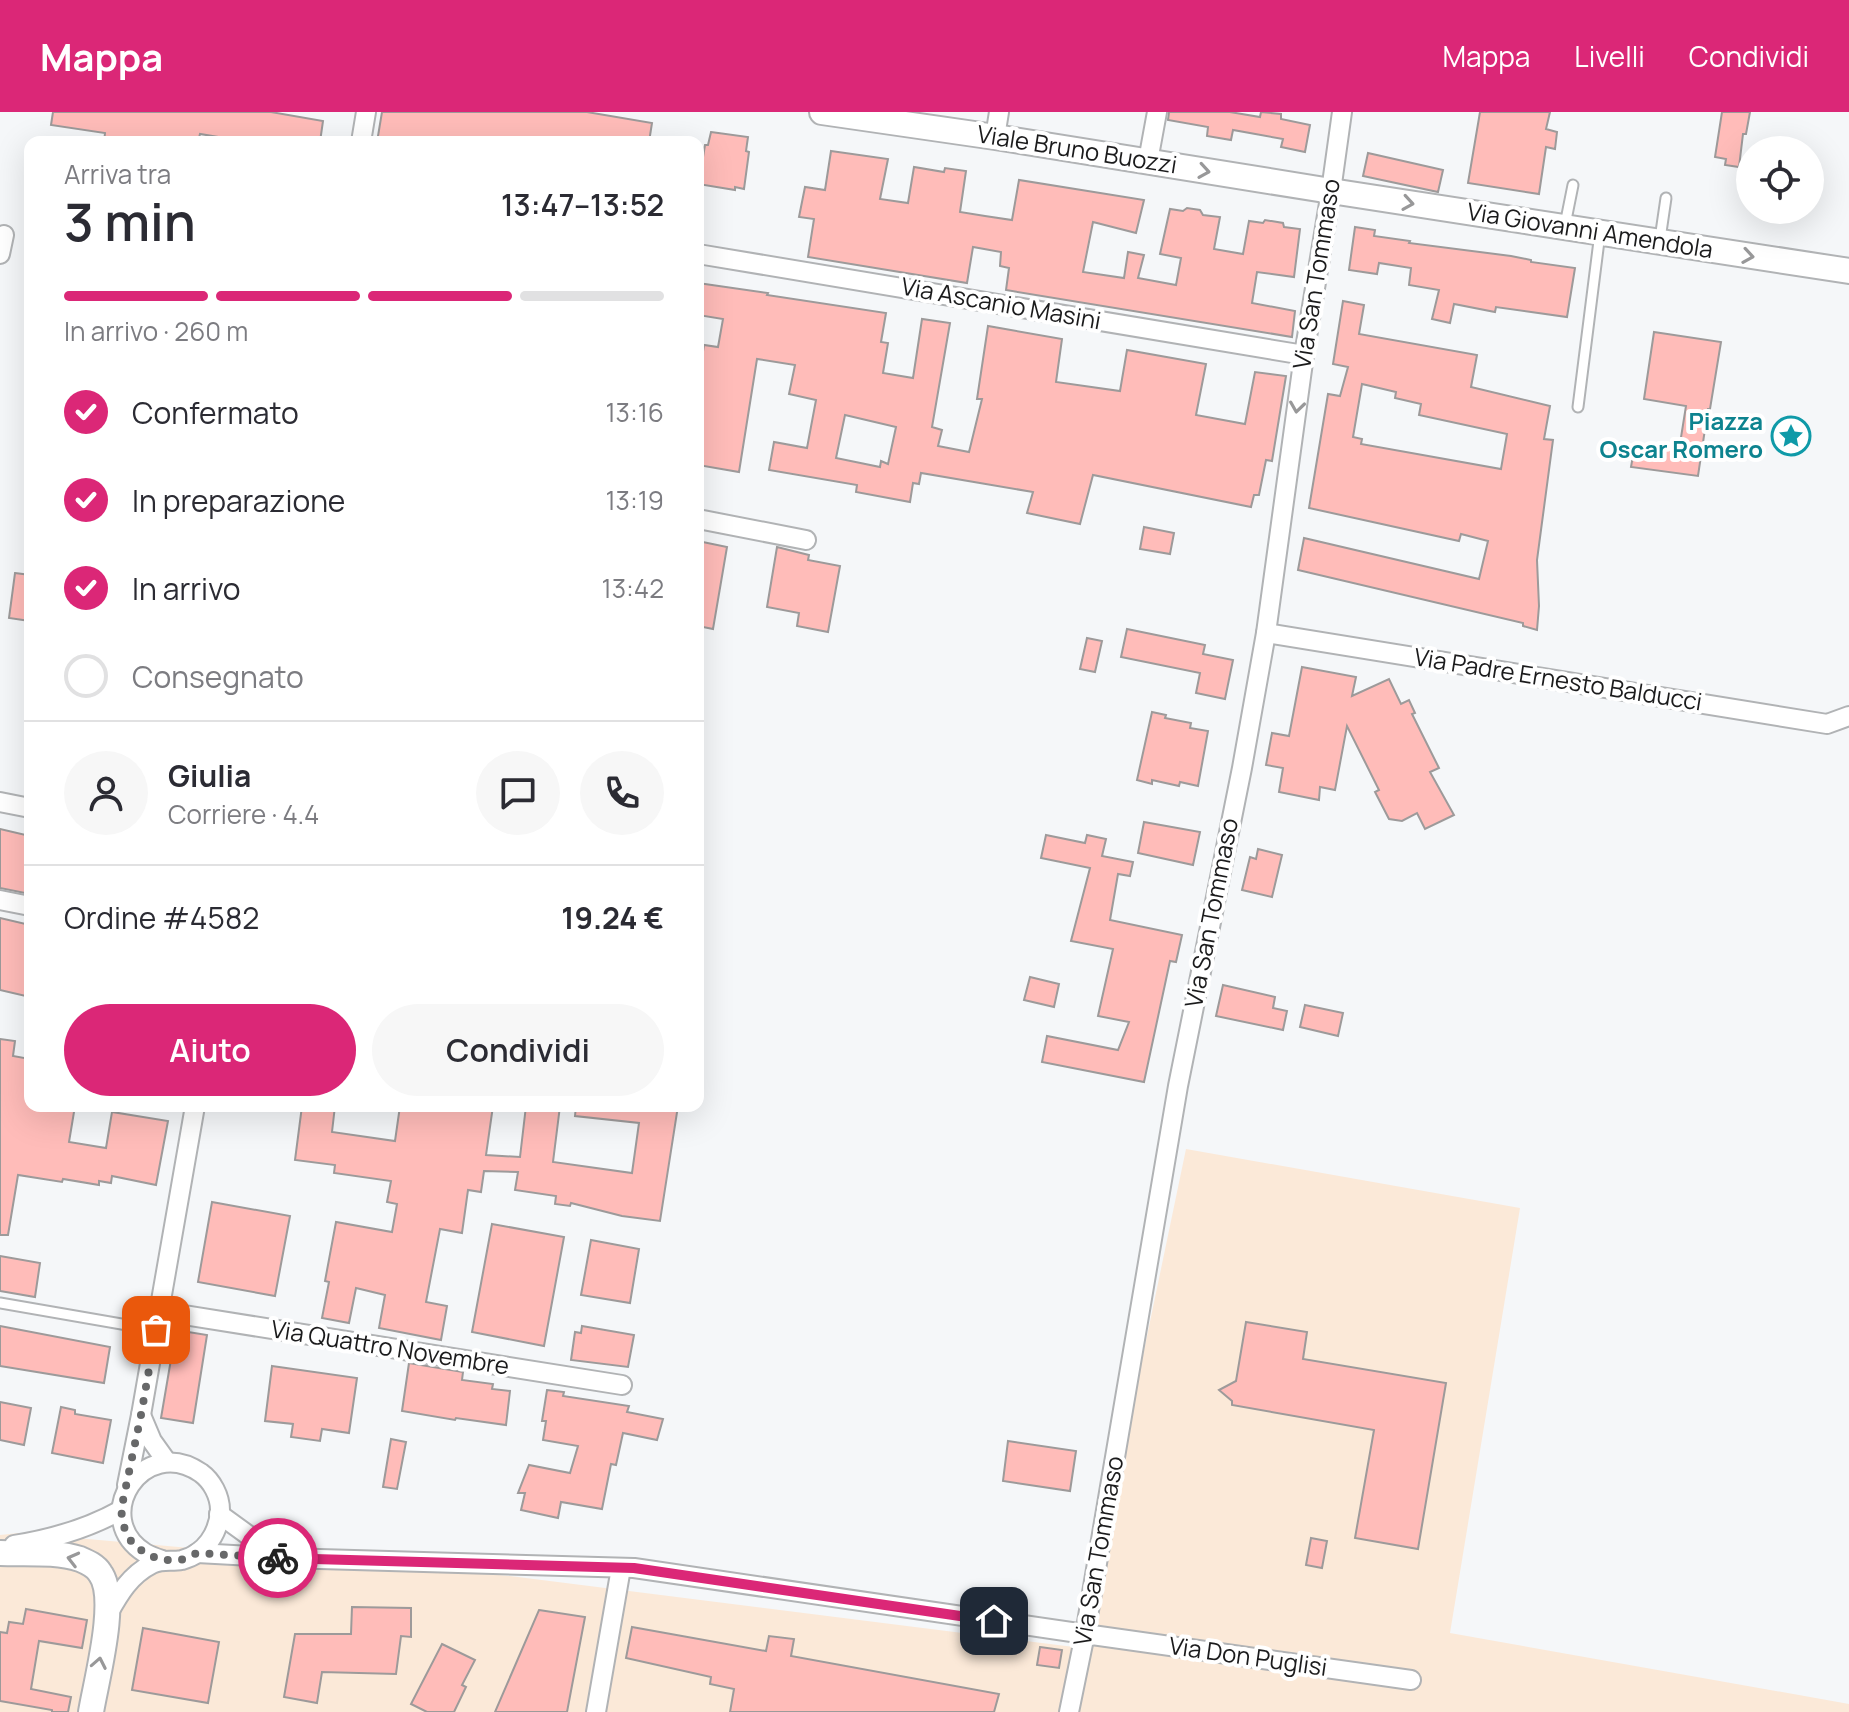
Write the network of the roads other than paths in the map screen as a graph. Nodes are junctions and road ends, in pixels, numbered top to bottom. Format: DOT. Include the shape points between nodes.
graph roads {
  1 [pos="366,112"];
  2 [pos="822,112"];
  3 [pos="999,112"];
  4 [pos="1157,112"];
  5 [pos="1342,112"];
  6 [pos="362,136"];
  7 [pos="995,137"];
  8 [pos="1148,161"];
  9 [pos="1573,185"];
  10 [pos="1331,191"];
  11 [pos="1666,198"];
  12 [pos="1565,228"];
  13 [pos="1600,233"];
  14 [pos="4,235"];
  15 [pos="1659,242"];
  16 [pos="0,254"];
  17 [pos="704,255"];
  18 [pos="1849,271"];
  19 [pos="1304,355"];
  20 [pos="1578,407"];
  21 [pos="704,520"];
  22 [pos="806,540"];
  23 [pos="1266,633"];
  24 [pos="1849,716"];
  25 [pos="0,802"];
  26 [pos="24,807"];
  27 [pos="0,900"];
  28 [pos="24,905"];
  29 [pos="194,1112"];
  30 [pos="0,1303"];
  31 [pos="158,1320"];
  32 [pos="622,1385"];
  33 [pos="141,1415"];
  34 [pos="167,1462"];
  35 [pos="127,1488"];
  36 [pos="121,1510"];
  37 [pos="219,1514"];
  38 [pos="0,1550"];
  39 [pos="197,1553"];
  40 [pos="285,1558"];
  41 [pos="162,1560"];
  42 [pos="621,1568"];
  43 [pos="108,1614"];
  44 [pos="1085,1634"];
  45 [pos="1411,1680"];
  46 [pos="91,1712"];
  47 [pos="596,1712"];
  48 [pos="1069,1712"];
  1 -- 6 [label="street"];
  2 -- 7 [label="main road, Viale Bruno Buozzi"];
  3 -- 7 [label="street"];
  4 -- 8 [label="street"];
  5 -- 10 [label="street, Via San Tommaso"];
  7 -- 8 [label="main road, Viale Bruno Buozzi"];
  8 -- 10 [label="main road, Viale Bruno Buozzi, one-way"];
  9 -- 12 [label="lane"];
  10 -- 12 [label="main road, Via Giovanni Amendola, one-way"];
  10 -- 19 [label="street, Via San Tommaso"];
  11 -- 15 [label="lane"];
  12 -- 13 [label="main road, Via Giovanni Amendola"];
  13 -- 15 [label="main road, Via Giovanni Amendola"];
  13 -- 20 [label="lane"];
  14 -- 16 [label="street"];
  15 -- 18 [label="main road, Via Giovanni Amendola, one-way"];
  17 -- 19 [label="street, Via Ascanio Masini"];
  19 -- 23 [label="street, Via San Tommaso, one-way"];
  21 -- 22 [label="street"];
  23 -- 24 [label="street, Via Padre Ernesto Balducci" via="1827,724"];
  23 -- 44 [label="street, Via San Tommaso" via="1178,1086"];
  25 -- 26 [label="street"];
  27 -- 28 [label="street"];
  29 -- 31 [label="street"];
  30 -- 31 [label="lane"];
  31 -- 32 [label="street, Via Quattro Novembre"];
  31 -- 33 [label="street"];
  33 -- 34 [label="street"];
  33 -- 35 [label="street"];
  34 -- 35 [label="street" via="138,1474"];
  34 -- 37 [label="street" via="206,1477 215,1489"];
  35 -- 36 [label="street"];
  36 -- 38 [label="street" via="95,1525"];
  36 -- 41 [label="street" via="132,1543"];
  37 -- 39 [label="street" via="216,1532"];
  37 -- 40 [label="street"];
  43 -- 38 [label="main road, one-way" via="102,1574 92,1565 70,1556"];
  39 -- 40 [label="street, Via Don Puglisi"];
  39 -- 41 [label="street"];
  40 -- 42 [label="street, Via Don Puglisi"];
  41 -- 43 [label="street" via="136,1575"];
  42 -- 44 [label="street, Via Don Puglisi"];
  42 -- 47 [label="street"];
  46 -- 43 [label="main road, one-way"];
  44 -- 45 [label="street, Via Don Puglisi"];
  44 -- 48 [label="street, Via San Tommaso"];
}
